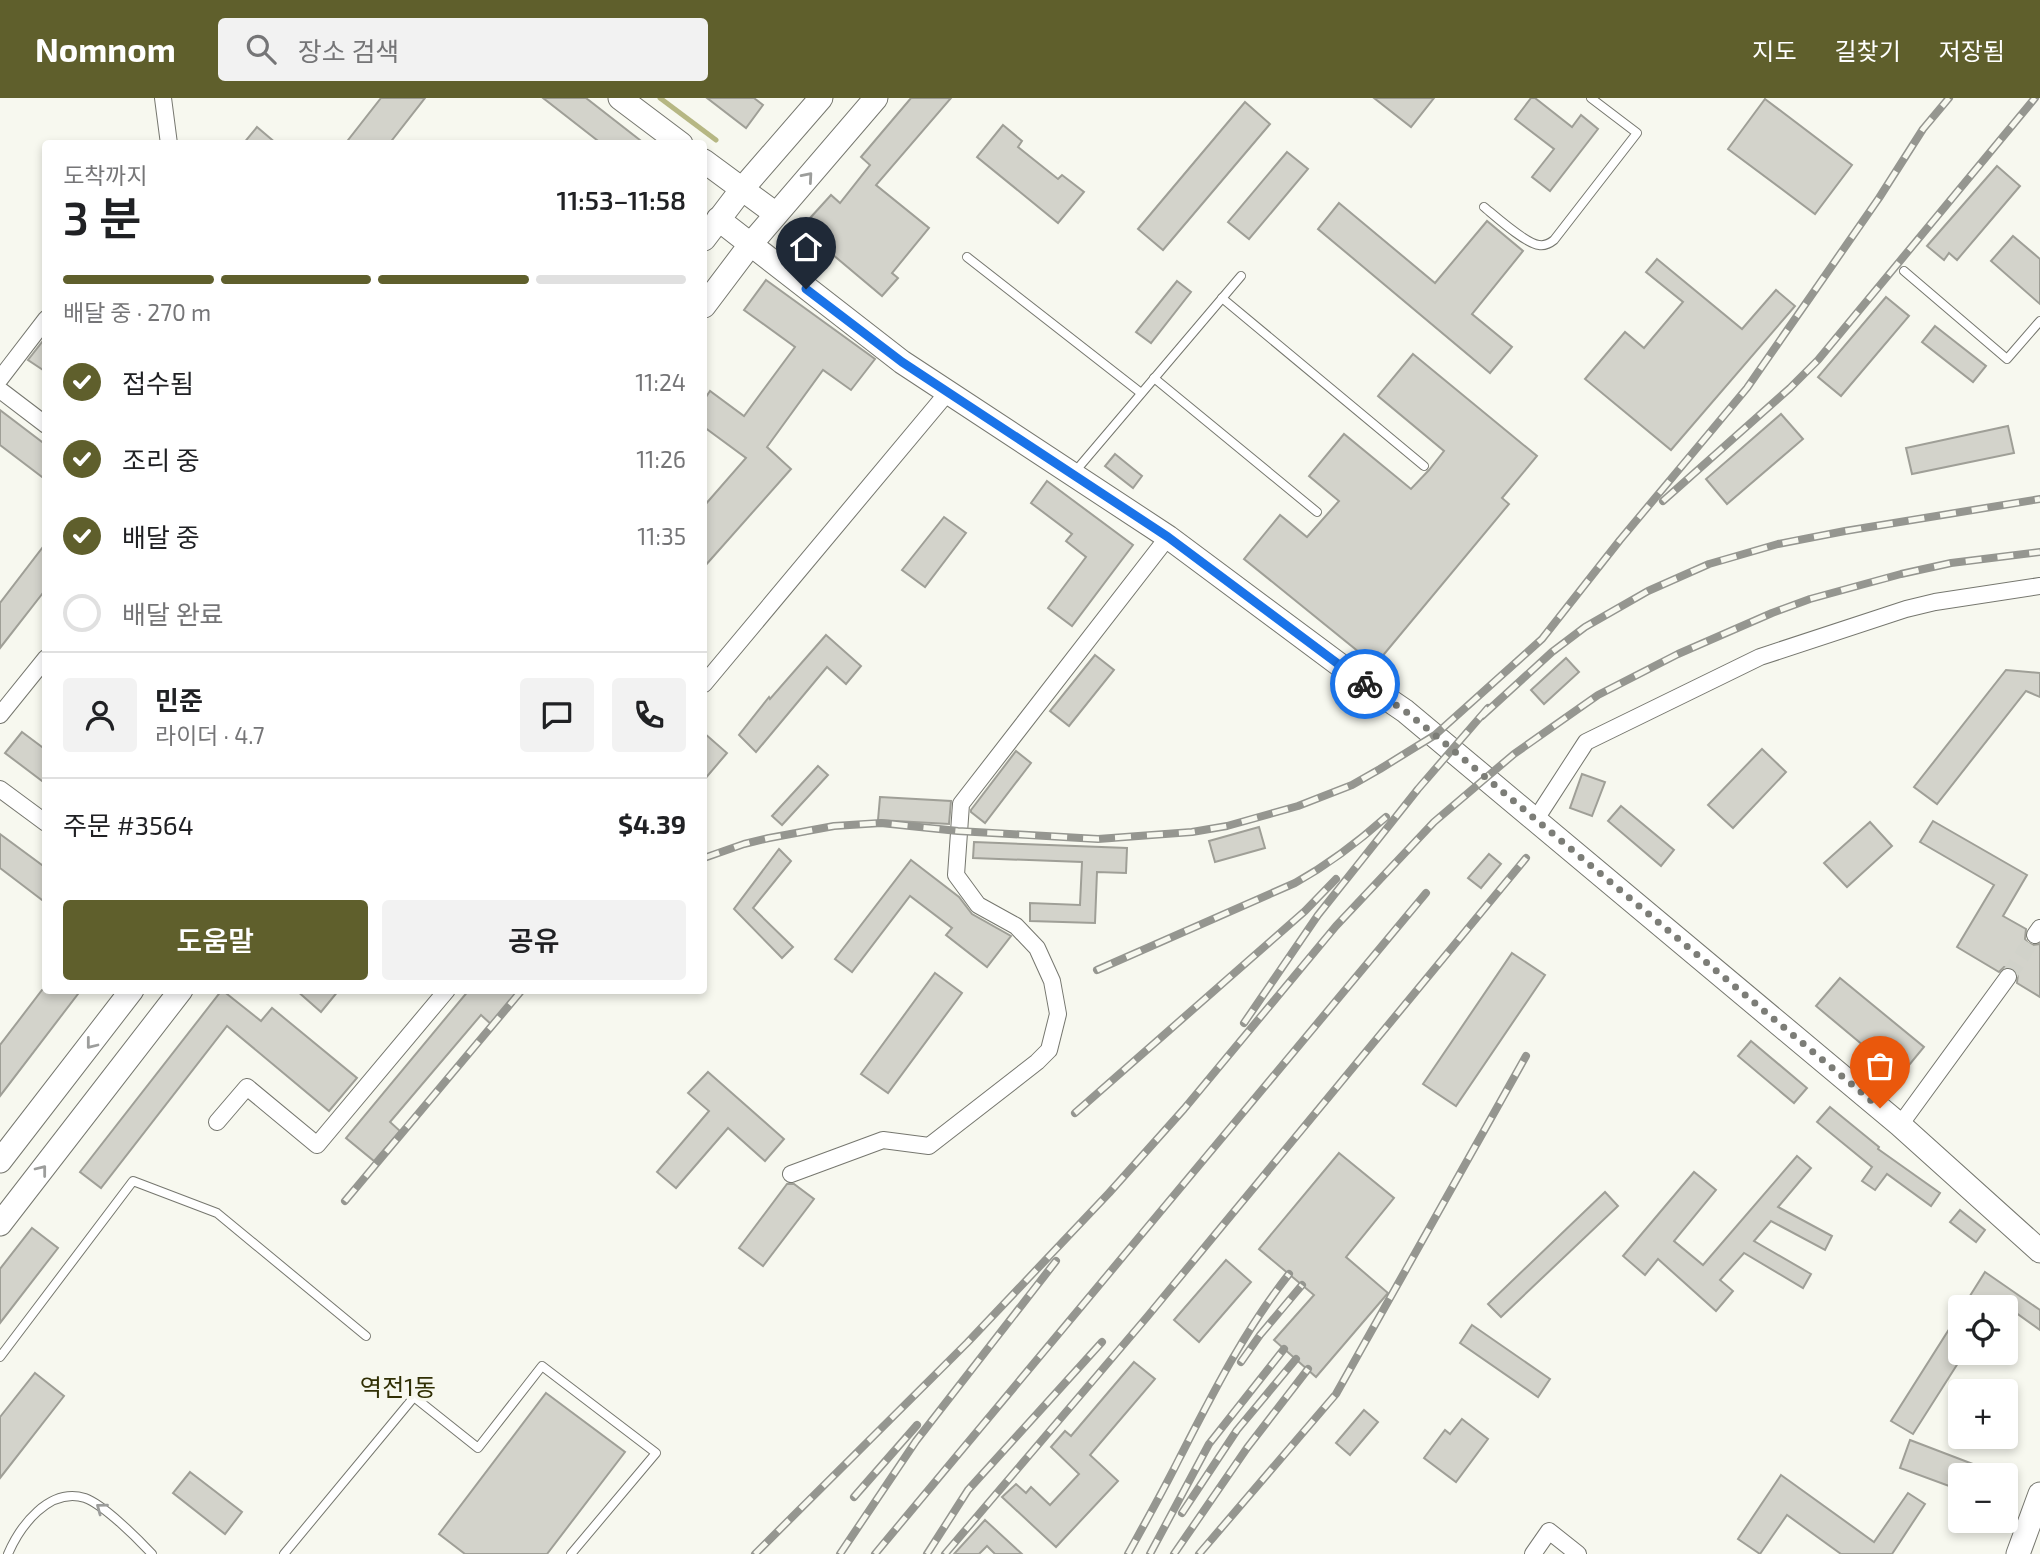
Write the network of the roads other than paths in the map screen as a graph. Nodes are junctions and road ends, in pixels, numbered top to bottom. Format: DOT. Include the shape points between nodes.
graph roads {
  1 [pos="163,98"];
  2 [pos="620,98"];
  3 [pos="821,98"];
  4 [pos="876,98"];
  5 [pos="1591,98"];
  6 [pos="168,140"];
  7 [pos="676,140"];
  8 [pos="707,163"];
  9 [pos="742,189"];
  10 [pos="1484,207"];
  11 [pos="776,214"];
  12 [pos="718,219"];
  13 [pos="707,235"];
  14 [pos="750,244"];
  15 [pos="967,257"];
  16 [pos="1903,271"];
  17 [pos="1241,276"];
  18 [pos="1222,298"];
  19 [pos="707,302"];
  20 [pos="2040,321"];
  21 [pos="42,324"];
  22 [pos="1154,378"];
  23 [pos="0,379"];
  24 [pos="0,390"];
  25 [pos="948,392"];
  26 [pos="1141,393"];
  27 [pos="42,422"];
  28 [pos="1424,466"];
  29 [pos="1072,474"];
  30 [pos="1317,512"];
  31 [pos="1168,537"];
  32 [pos="2040,586"];
  33 [pos="42,663"];
  34 [pos="707,680"];
  35 [pos="0,715"];
  36 [pos="0,789"];
  37 [pos="1536,819"];
  38 [pos="42,820"];
  39 [pos="2008,977"];
  40 [pos="129,994"];
  41 [pos="178,994"];
  42 [pos="444,994"];
  43 [pos="217,1122"];
  44 [pos="1900,1125"];
  45 [pos="0,1161"];
  46 [pos="791,1174"];
  47 [pos="0,1224"];
  48 [pos="2040,1251"];
  49 [pos="366,1336"];
  50 [pos="0,1357"];
  51 [pos="2040,1494"];
  52 [pos="8,1554"];
  53 [pos="152,1554"];
  54 [pos="284,1554"];
  55 [pos="571,1554"];
  56 [pos="1533,1554"];
  57 [pos="1578,1554"];
  58 [pos="2018,1554"];
  1 -- 6 [label="street"];
  2 -- 7 [label="street"];
  3 -- 9 [label="street"];
  11 -- 4 [label="street, one-way"];
  5 -- 10 [label="lane" via="1637,134 1554,240 1541,246 1530,243"];
  8 -- 9 [label="street"];
  9 -- 11 [label="street"];
  9 -- 12 [label="street"];
  11 -- 14 [label="street"];
  12 -- 13 [label="street"];
  12 -- 14 [label="street"];
  14 -- 19 [label="street"];
  14 -- 25 [label="street" via="863,333"];
  15 -- 26 [label="lane"];
  16 -- 20 [label="lane" via="2007,359"];
  17 -- 18 [label="lane"];
  18 -- 22 [label="lane"];
  18 -- 28 [label="lane"];
  21 -- 23 [label="street"];
  22 -- 26 [label="lane"];
  22 -- 30 [label="lane"];
  24 -- 27 [label="street"];
  25 -- 29 [label="street"];
  25 -- 34 [label="street"];
  26 -- 29 [label="lane"];
  29 -- 31 [label="street"];
  31 -- 37 [label="street" via="1405,711"];
  31 -- 46 [label="street" via="961,804 957,875 978,905 1016,926 1037,948 1052,981 1058,1014 1049,1050 929,1146 883,1140"];
  32 -- 37 [label="street" via="1906,608 1760,657 1586,742"];
  33 -- 35 [label="street"];
  36 -- 38 [label="street"];
  37 -- 44 [label="street"];
  39 -- 44 [label="street"];
  40 -- 45 [label="street, one-way"];
  47 -- 41 [label="street, one-way"];
  42 -- 43 [label="street" via="317,1145 247,1087"];
  44 -- 48 [label="street"];
  49 -- 50 [label="lane" via="217,1213 133,1181"];
  51 -- 58 [label="street"];
  53 -- 52 [label="lane, one-way" via="100,1506 75,1496 56,1500 33,1514"];
  54 -- 55 [label="lane" via="414,1397 478,1448 542,1366 656,1453"];
  56 -- 57 [label="street" via="1549,1531"];
}
